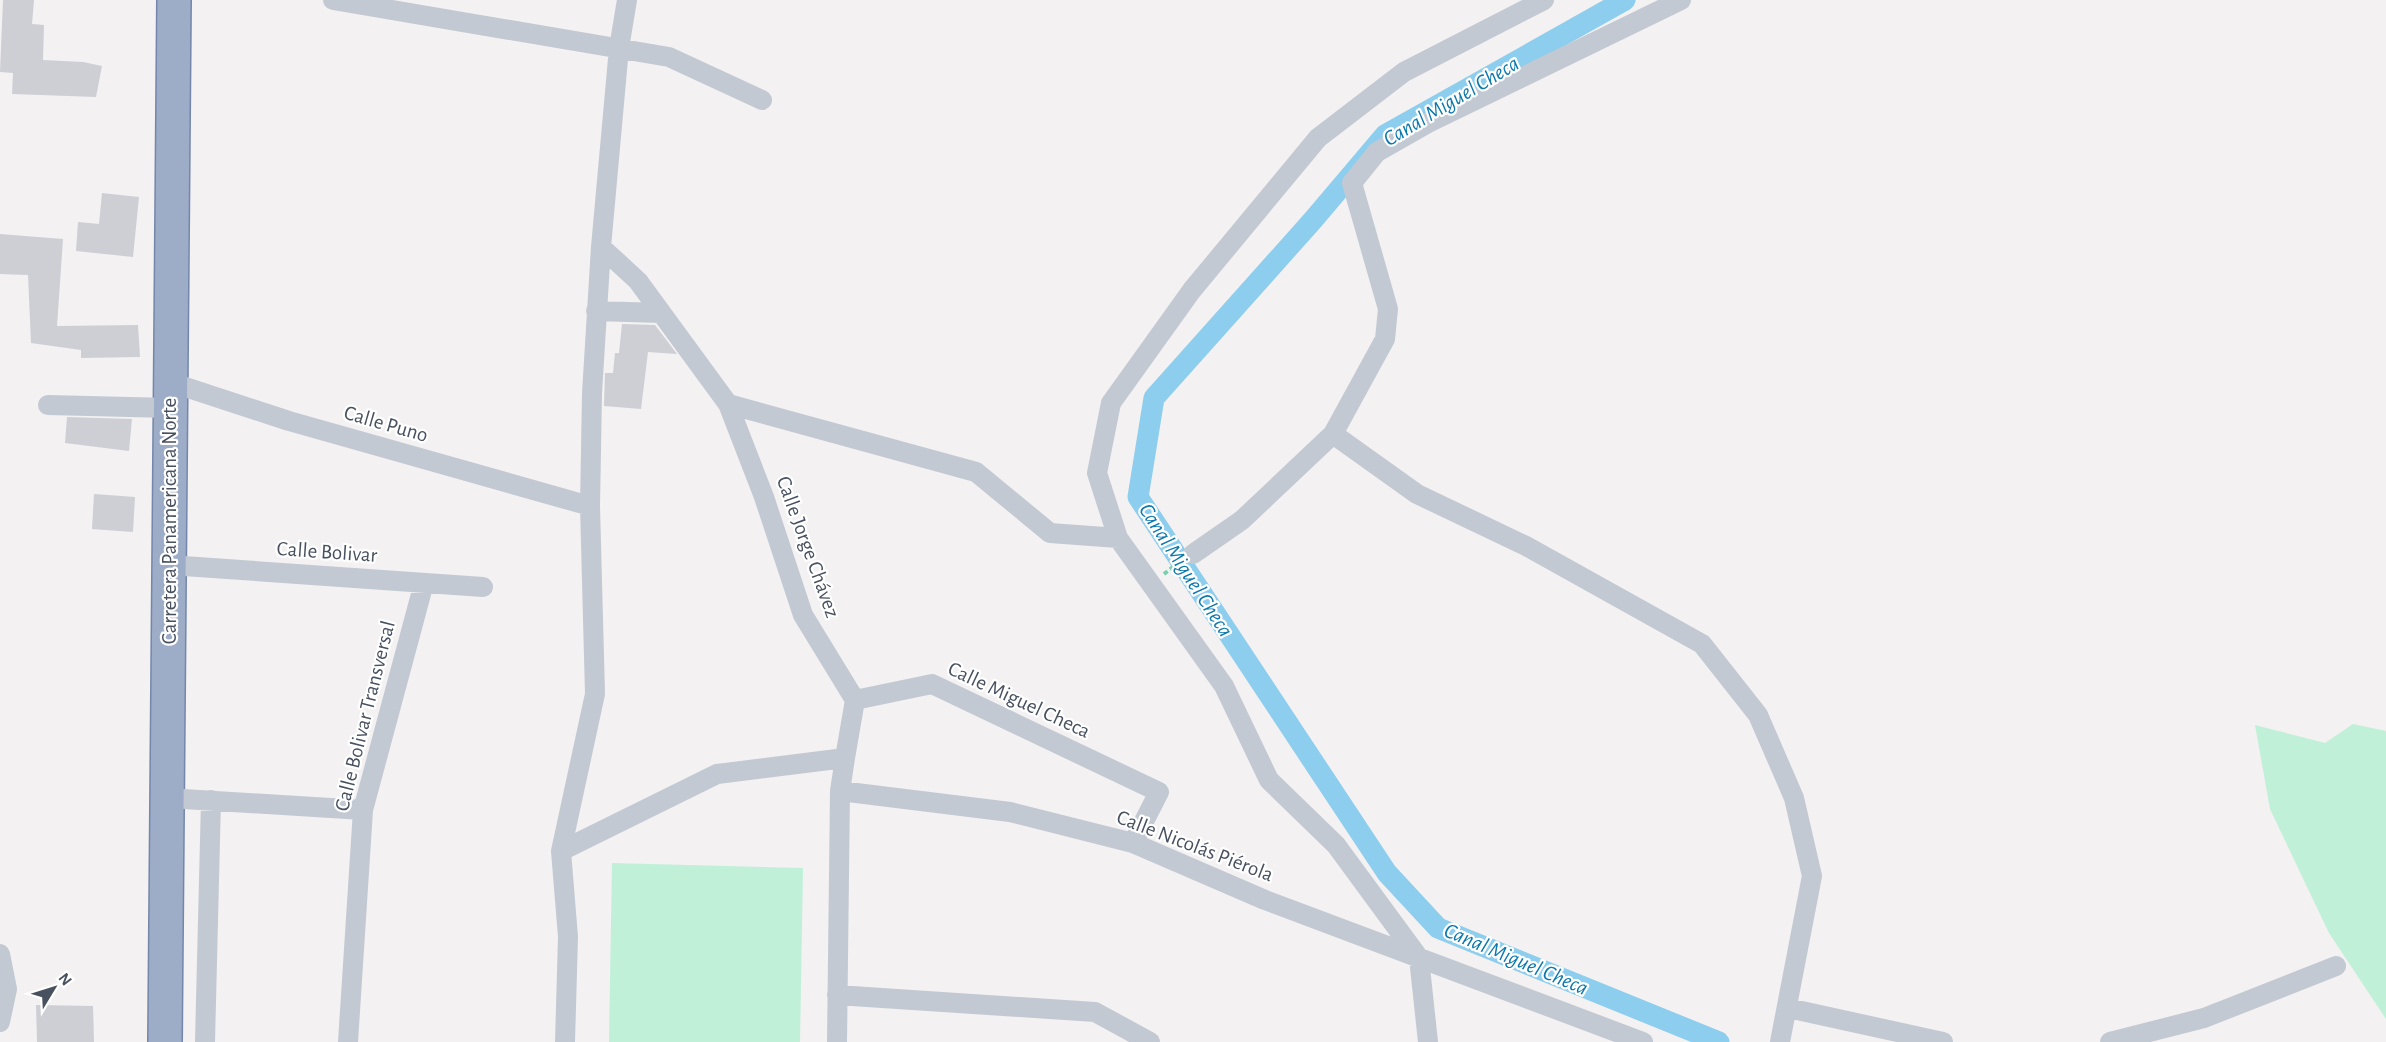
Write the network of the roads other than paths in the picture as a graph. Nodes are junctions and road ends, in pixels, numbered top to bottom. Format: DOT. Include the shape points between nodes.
graph roads {
  1 [pos="174,0"];
  2 [pos="333,0"];
  3 [pos="627,0"];
  4 [pos="1544,0"];
  5 [pos="1681,0"];
  6 [pos="619,48"];
  7 [pos="762,100"];
  8 [pos="601,247"];
  9 [pos="638,281"];
  10 [pos="596,302"];
  11 [pos="661,313"];
  12 [pos="170,395"];
  13 [pos="728,404"];
  14 [pos="48,405"];
  15 [pos="1333,434"];
  16 [pos="590,506"];
  17 [pos="1118,538"];
  18 [pos="1193,554"];
  19 [pos="169,565"];
  20 [pos="424,583"];
  21 [pos="483,587"];
  22 [pos="855,700"];
  23 [pos="845,758"];
  24 [pos="840,790"];
  25 [pos="167,798"];
  26 [pos="211,800"];
  27 [pos="363,810"];
  28 [pos="1133,843"];
  29 [pos="561,851"];
  30 [pos="0,954"];
  31 [pos="1419,958"];
  32 [pos="2336,966"];
  33 [pos="837,995"];
  34 [pos="1788,1008"];
  35 [pos="0,1022"];
  36 [pos="1781,1039"];
  37 [pos="165,1042"];
  38 [pos="205,1042"];
  39 [pos="348,1042"];
  40 [pos="565,1042"];
  41 [pos="837,1042"];
  42 [pos="1150,1042"];
  43 [pos="1428,1042"];
  44 [pos="1643,1042"];
  45 [pos="1943,1042"];
  46 [pos="2110,1042"];
  1 -- 12 [label="highway, Carretera Panamericana Norte"];
  2 -- 6 [label="street"];
  3 -- 6 [label="street"];
  4 -- 17 [label="street" via="1404,72 1318,138 1192,290 1111,403 1097,473"];
  5 -- 15 [label="street" via="1428,123 1377,152 1352,183 1388,309 1385,339"];
  6 -- 7 [label="street" via="669,57"];
  6 -- 8 [label="street"];
  8 -- 9 [label="street, Calle Jorge Chávez"];
  8 -- 10 [label="street"];
  9 -- 10 [label="street" via="630,276 612,279"];
  9 -- 11 [label="street, Calle Jorge Chávez"];
  10 -- 11 [label="street"];
  10 -- 16 [label="street"];
  11 -- 13 [label="street, Calle Jorge Chávez"];
  12 -- 14 [label="street, Calle Puno"];
  12 -- 16 [label="street, Calle Puno" via="312,427"];
  12 -- 19 [label="highway, Carretera Panamericana Norte"];
  13 -- 17 [label="street" via="976,472 1050,533"];
  13 -- 22 [label="street, Calle Jorge Chávez" via="764,497 802,615"];
  15 -- 18 [label="street" via="1242,520"];
  15 -- 34 [label="street" via="1417,494 1526,546 1702,644 1758,715 1794,798 1812,876"];
  16 -- 29 [label="street" via="595,693"];
  17 -- 31 [label="street" via="1224,686 1269,780 1336,845"];
  19 -- 20 [label="street, Calle Bolivar"];
  19 -- 25 [label="highway, Carretera Panamericana Norte"];
  20 -- 21 [label="street, Calle Bolivar"];
  20 -- 27 [label="street, Calle Bolivar Transversal"];
  22 -- 23 [label="street"];
  22 -- 28 [label="street, Calle Miguel Checa" via="932,684 1159,792"];
  23 -- 24 [label="street"];
  23 -- 29 [label="street" via="717,774"];
  24 -- 28 [label="street, Calle Nicolás Piérola" via="1010,812"];
  24 -- 33 [label="street"];
  25 -- 26 [label="street"];
  25 -- 37 [label="highway, Carretera Panamericana Norte"];
  26 -- 27 [label="street"];
  26 -- 38 [label="street"];
  27 -- 39 [label="street, Calle Bolivar Transversal"];
  28 -- 31 [label="street, Calle Nicolás Piérola" via="1264,900"];
  29 -- 40 [label="street" via="568,937"];
  30 -- 35 [label="street" via="7,989"];
  31 -- 43 [label="street"];
  31 -- 44 [label="street, Calle Nicolás Piérola"];
  32 -- 46 [label="street" via="2204,1018"];
  33 -- 41 [label="street"];
  33 -- 42 [label="street" via="1095,1012"];
  34 -- 36 [label="street"];
  34 -- 45 [label="street"];
}
